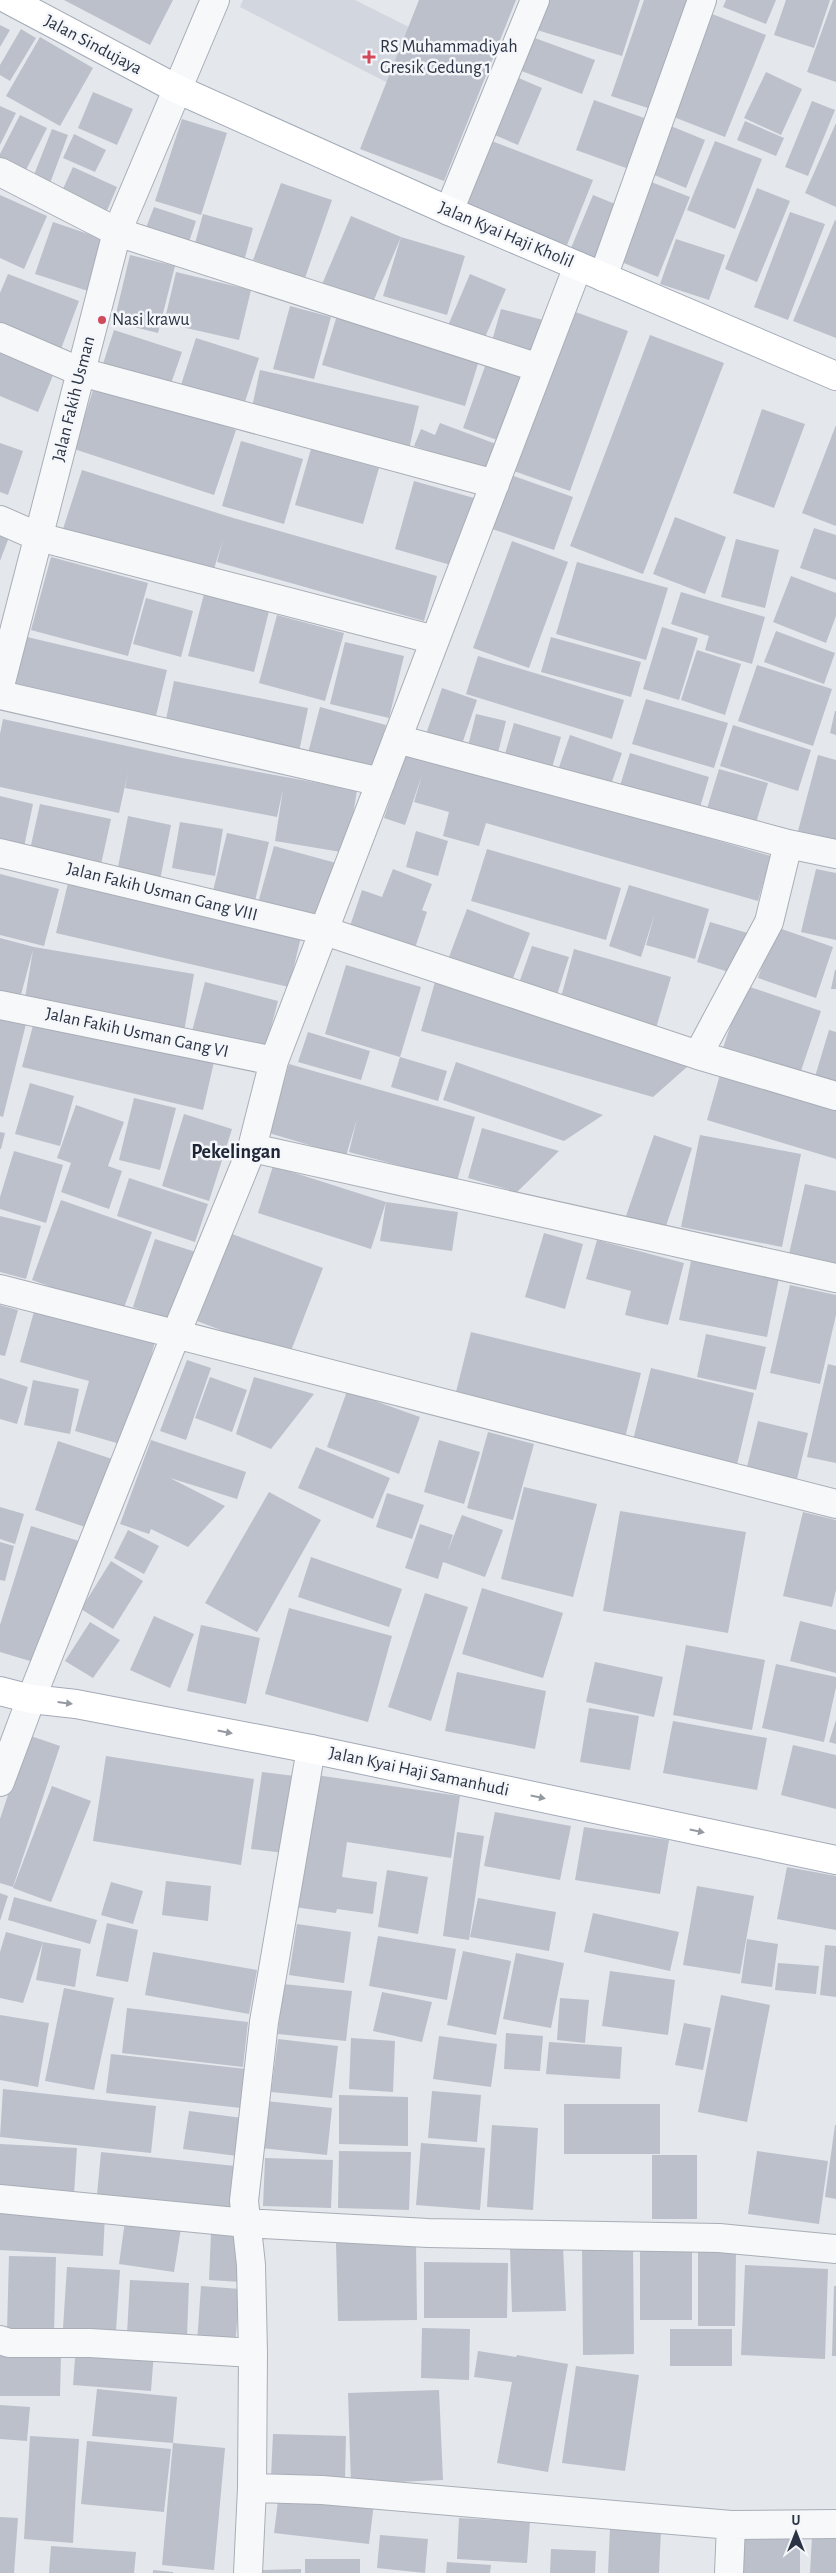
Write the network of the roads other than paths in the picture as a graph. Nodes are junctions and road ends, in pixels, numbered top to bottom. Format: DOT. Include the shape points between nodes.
graph roads {
  1 [pos="9,0"];
  2 [pos="215,0"];
  3 [pos="535,0"];
  4 [pos="702,0"];
  5 [pos="177,89"];
  6 [pos="0,172"];
  7 [pos="449,211"];
  8 [pos="117,232"];
  9 [pos="578,266"];
  10 [pos="603,277"];
  11 [pos="0,337"];
  12 [pos="539,368"];
  13 [pos="81,372"];
  14 [pos="836,376"];
  15 [pos="495,484"];
  16 [pos="0,520"];
  17 [pos="39,537"];
  18 [pos="435,640"];
  19 [pos="0,686"];
  20 [pos="0,696"];
  21 [pos="397,739"];
  22 [pos="381,782"];
  23 [pos="788,844"];
  24 [pos="0,853"];
  25 [pos="836,854"];
  26 [pos="325,931"];
  27 [pos="0,1005"];
  28 [pos="698,1056"];
  29 [pos="274,1061"];
  30 [pos="836,1096"];
  31 [pos="252,1148"];
  32 [pos="836,1278"];
  33 [pos="0,1289"];
  34 [pos="176,1334"];
  35 [pos="836,1504"];
  36 [pos="0,1691"];
  37 [pos="31,1699"];
  38 [pos="311,1749"];
  39 [pos="0,1782"];
  40 [pos="836,1860"];
  41 [pos="0,2198"];
  42 [pos="246,2223"];
  43 [pos="836,2249"];
  44 [pos="0,2340"];
  45 [pos="253,2353"];
  46 [pos="252,2488"];
  47 [pos="836,2524"];
  48 [pos="732,2525"];
  49 [pos="248,2573"];
  50 [pos="729,2573"];
  1 -- 5 [label="main road, Jalan Sindujaya"];
  2 -- 5 [label="street, Jalan Fakih Usman"];
  3 -- 7 [label="street"];
  4 -- 10 [label="street"];
  5 -- 7 [label="main road, Jalan Kyai Haji Kholil"];
  5 -- 8 [label="street, Jalan Fakih Usman"];
  6 -- 8 [label="street"];
  7 -- 9 [label="main road, Jalan Kyai Haji Kholil"];
  8 -- 12 [label="street"];
  8 -- 13 [label="street, Jalan Fakih Usman"];
  9 -- 10 [label="main road, Jalan Kyai Haji Kholil"];
  9 -- 12 [label="street"];
  10 -- 14 [label="main road, Jalan Kyai Haji Kholil"];
  11 -- 13 [label="street"];
  12 -- 15 [label="street"];
  13 -- 15 [label="street"];
  13 -- 17 [label="street, Jalan Fakih Usman"];
  15 -- 18 [label="street"];
  16 -- 17 [label="street"];
  17 -- 18 [label="street"];
  17 -- 19 [label="street, Jalan Fakih Usman"];
  18 -- 21 [label="street"];
  20 -- 22 [label="street"];
  21 -- 22 [label="street"];
  21 -- 23 [label="street"];
  22 -- 26 [label="street"];
  23 -- 25 [label="street"];
  23 -- 28 [label="street" via="769,922"];
  24 -- 26 [label="street, Jalan Fakih Usman Gang VIII"];
  26 -- 28 [label="street, Jalan Fakih Usman Gang VIII"];
  26 -- 29 [label="street"];
  27 -- 29 [label="street, Jalan Fakih Usman Gang VI"];
  28 -- 30 [label="street, Jalan Fakih Usman Gang VIII"];
  29 -- 31 [label="street"];
  31 -- 32 [label="street"];
  31 -- 34 [label="street"];
  33 -- 34 [label="street"];
  34 -- 35 [label="street"];
  34 -- 37 [label="street"];
  36 -- 37 [label="main road, Jalan Kyai Haji Samanhudi"];
  37 -- 38 [label="main road, Jalan Kyai Haji Samanhudi, one-way" via="76,1704"];
  37 -- 39 [label="street"];
  38 -- 40 [label="main road, Jalan Kyai Haji Samanhudi, one-way"];
  38 -- 42 [label="street" via="264,2022 244,2201"];
  41 -- 42 [label="street"];
  42 -- 43 [label="street" via="428,2233 719,2238"];
  42 -- 45 [label="street"];
  44 -- 45 [label="street"];
  45 -- 46 [label="street"];
  46 -- 48 [label="street" via="322,2490"];
  46 -- 49 [label="street"];
  47 -- 48 [label="street"];
  48 -- 50 [label="street"];
}
